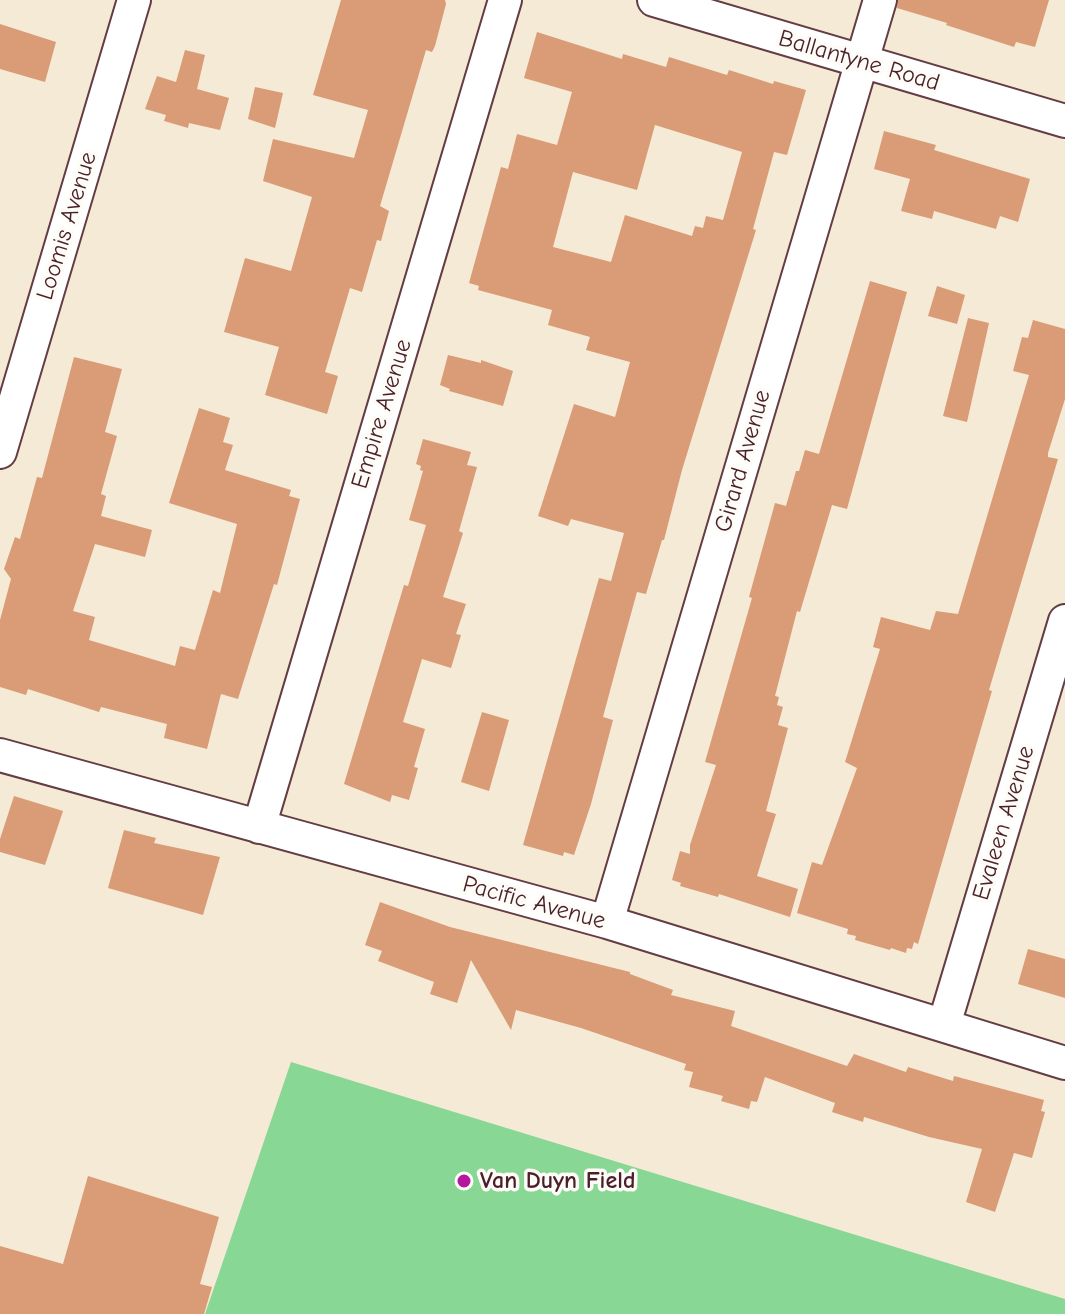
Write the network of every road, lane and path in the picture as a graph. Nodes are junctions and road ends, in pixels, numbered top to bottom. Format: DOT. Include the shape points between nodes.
graph roads {
  1 [pos="134,0"];
  2 [pos="505,0"];
  3 [pos="654,0"];
  4 [pos="880,0"];
  5 [pos="860,62"];
  6 [pos="1065,121"];
  7 [pos="0,452"];
  8 [pos="1065,621"];
  9 [pos="0,755"];
  10 [pos="259,827"];
  11 [pos="607,922"];
  12 [pos="944,1025"];
  13 [pos="1065,1063"];
  1 -- 7 [label="street, Loomis Avenue"];
  2 -- 10 [label="street, Empire Avenue"];
  3 -- 5 [label="street, Ballantyne Road"];
  4 -- 5 [label="street, Girard Avenue"];
  5 -- 6 [label="street, Ballantyne Road"];
  5 -- 11 [label="street, Girard Avenue"];
  8 -- 12 [label="street, Evaleen Avenue"];
  9 -- 10 [label="street, Pacific Avenue"];
  10 -- 11 [label="street, Pacific Avenue"];
  11 -- 12 [label="street, Pacific Avenue"];
  12 -- 13 [label="street, Pacific Avenue"];
}
